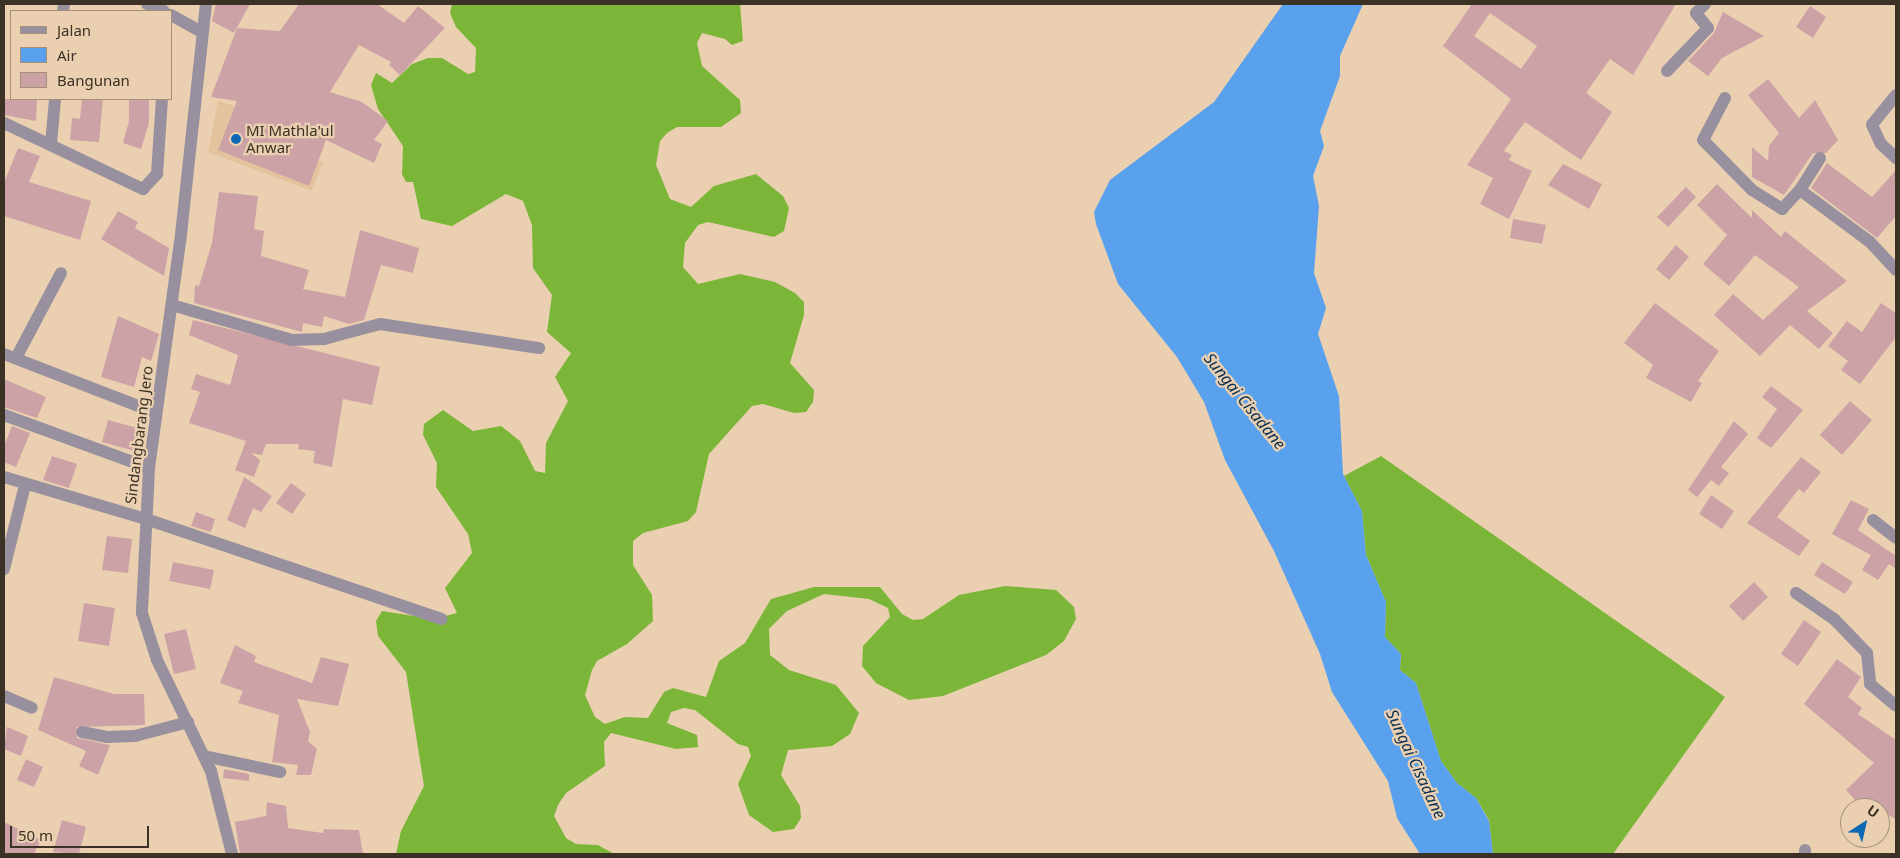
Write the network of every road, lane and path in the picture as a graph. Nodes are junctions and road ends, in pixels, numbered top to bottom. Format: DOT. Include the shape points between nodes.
graph roads {
  1 [pos="147,4"];
  2 [pos="206,4"];
  3 [pos="1705,4"];
  4 [pos="162,10"];
  5 [pos="172,16"];
  6 [pos="202,32"];
  7 [pos="1666,71"];
  8 [pos="1896,95"];
  9 [pos="1725,98"];
  10 [pos="55,100"];
  11 [pos="162,100"];
  12 [pos="4,123"];
  13 [pos="51,144"];
  14 [pos="1820,158"];
  15 [pos="1896,158"];
  16 [pos="1800,190"];
  17 [pos="1896,270"];
  18 [pos="61,274"];
  19 [pos="172,305"];
  20 [pos="539,348"];
  21 [pos="4,354"];
  22 [pos="16,358"];
  23 [pos="156,413"];
  24 [pos="4,416"];
  25 [pos="149,468"];
  26 [pos="4,477"];
  27 [pos="25,485"];
  28 [pos="146,519"];
  29 [pos="1873,520"];
  30 [pos="1896,538"];
  31 [pos="4,569"];
  32 [pos="1796,592"];
  33 [pos="442,619"];
  34 [pos="4,696"];
  35 [pos="1896,706"];
  36 [pos="32,708"];
  37 [pos="188,722"];
  38 [pos="82,732"];
  39 [pos="204,756"];
  40 [pos="280,772"];
  41 [pos="232,854"];
  1 -- 4 [label="street"];
  2 -- 6 [label="street, Sindangbarang Jero"];
  3 -- 7 [label="street" via="1696,13 1708,28"];
  5 -- 6 [label="street"];
  6 -- 19 [label="street, Sindangbarang Jero"];
  8 -- 15 [label="street" via="1872,125 1881,144"];
  9 -- 16 [label="street" via="1703,140 1752,190 1782,209"];
  10 -- 13 [label="street"];
  11 -- 13 [label="street" via="157,174 144,189"];
  12 -- 13 [label="street"];
  14 -- 16 [label="street"];
  16 -- 17 [label="street" via="1870,242"];
  18 -- 22 [label="street"];
  19 -- 20 [label="street" via="292,340 324,339 380,324"];
  19 -- 23 [label="street, Sindangbarang Jero"];
  21 -- 22 [label="street"];
  22 -- 23 [label="street"];
  23 -- 25 [label="street, Sindangbarang Jero"];
  24 -- 25 [label="street"];
  25 -- 28 [label="street, Sindangbarang Jero"];
  26 -- 27 [label="street"];
  27 -- 28 [label="street"];
  27 -- 31 [label="street"];
  28 -- 33 [label="street"];
  28 -- 37 [label="street, Sindangbarang Jero" via="142,613 157,660"];
  29 -- 30 [label="street"];
  32 -- 35 [label="street" via="1834,620 1868,653 1870,684"];
  34 -- 36 [label="street"];
  37 -- 38 [label="street" via="135,736 107,738"];
  37 -- 39 [label="street, Sindangbarang Jero"];
  39 -- 40 [label="street"];
  39 -- 41 [label="street, Sindangbarang Jero" via="218,793"];
}
